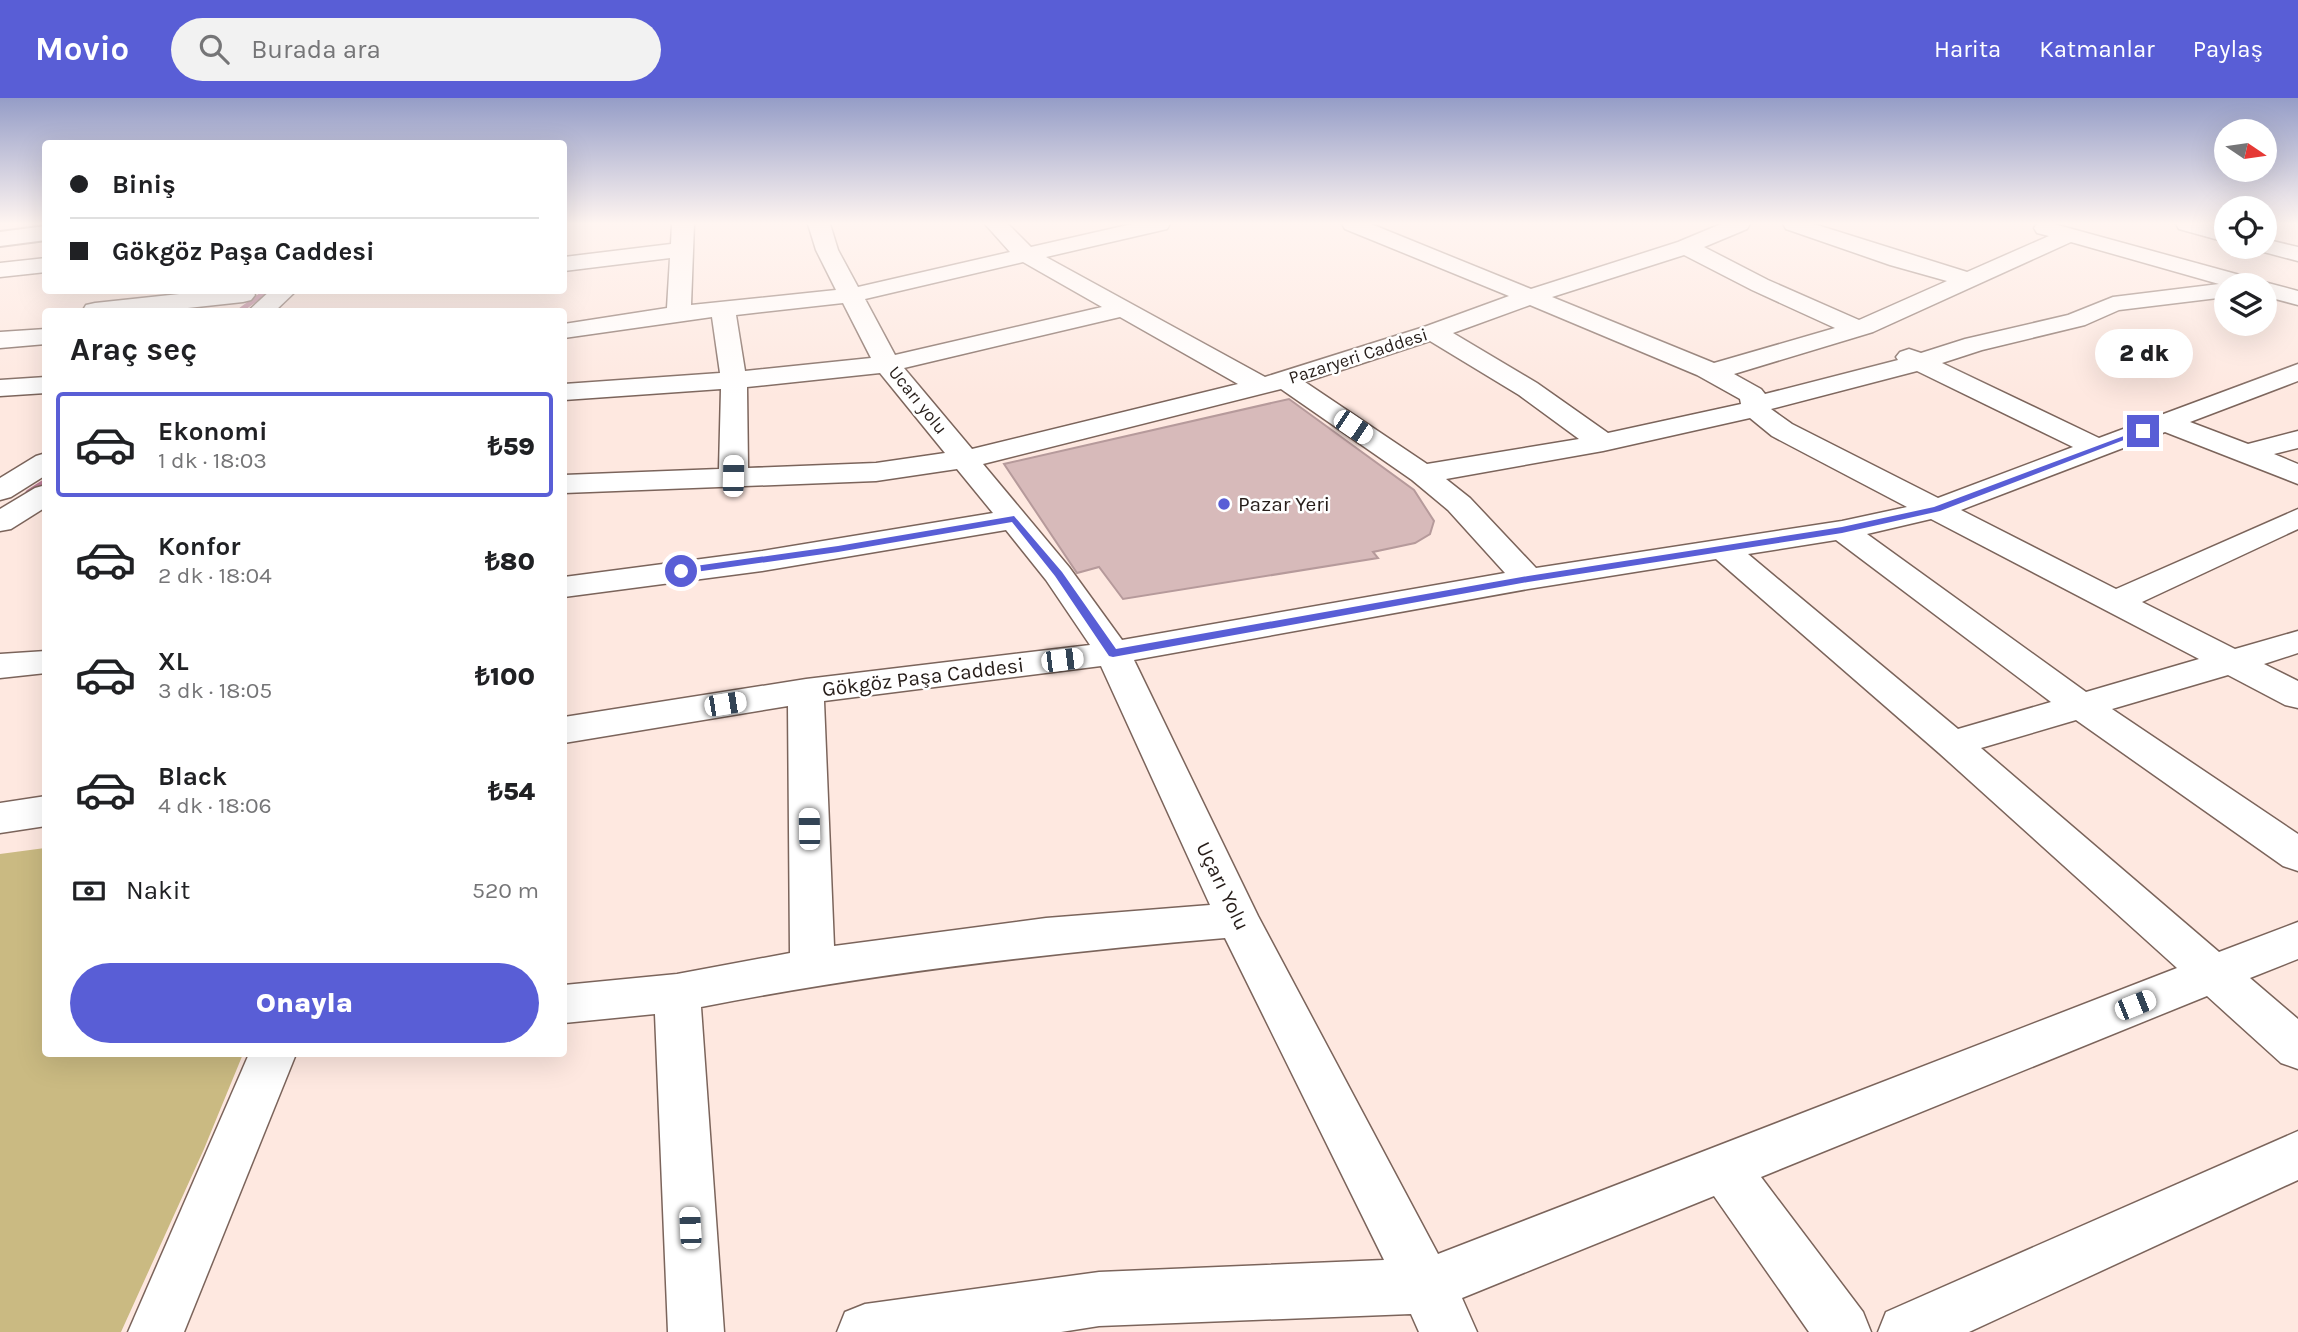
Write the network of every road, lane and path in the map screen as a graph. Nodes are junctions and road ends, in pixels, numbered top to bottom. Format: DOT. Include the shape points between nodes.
graph roads {
  1 [pos="680,282"];
  2 [pos="845,282"];
  3 [pos="910,282"];
  4 [pos="1074,282"];
  5 [pos="1496,282"];
  6 [pos="1577,282"];
  7 [pos="1753,282"];
  8 [pos="1965,282"];
  9 [pos="2214,289"];
  10 [pos="2277,292"];
  11 [pos="113,294"];
  12 [pos="270,294"];
  13 [pos="852,295"];
  14 [pos="1532,296"];
  15 [pos="2298,298"];
  16 [pos="250,299"];
  17 [pos="97,308"];
  18 [pos="133,308"];
  19 [pos="229,308"];
  20 [pos="1124,309"];
  21 [pos="723,310"];
  22 [pos="679,314"];
  23 [pos="567,331"];
  24 [pos="1852,331"];
  25 [pos="1433,332"];
  26 [pos="42,336"];
  27 [pos="0,340"];
  28 [pos="1921,362"];
  29 [pos="887,364"];
  30 [pos="1712,372"];
  31 [pos="2296,376"];
  32 [pos="734,382"];
  33 [pos="1274,383"];
  34 [pos="42,385"];
  35 [pos="0,387"];
  36 [pos="567,392"];
  37 [pos="1755,407"];
  38 [pos="2166,423"];
  39 [pos="2298,439"];
  40 [pos="1603,443"];
  41 [pos="2097,448"];
  42 [pos="2246,453"];
  43 [pos="967,459"];
  44 [pos="42,467"];
  45 [pos="1422,474"];
  46 [pos="2298,475"];
  47 [pos="733,476"];
  48 [pos="567,484"];
  49 [pos="25,487"];
  50 [pos="1937,509"];
  51 [pos="2298,518"];
  52 [pos="1014,519"];
  53 [pos="0,522"];
  54 [pos="1842,530"];
  55 [pos="1724,550"];
  56 [pos="1528,579"];
  57 [pos="567,587"];
  58 [pos="2116,601"];
  59 [pos="2298,642"];
  60 [pos="1113,653"];
  61 [pos="42,662"];
  62 [pos="2234,662"];
  63 [pos="0,666"];
  64 [pos="806,691"];
  65 [pos="2298,696"];
  66 [pos="2081,706"];
  67 [pos="567,730"];
  68 [pos="1952,744"];
  69 [pos="42,812"];
  70 [pos="0,818"];
  71 [pos="2298,855"];
  72 [pos="1238,920"];
  73 [pos="2298,940"];
  74 [pos="812,967"];
  75 [pos="2212,975"];
  76 [pos="677,993"];
  77 [pos="567,1004"];
  78 [pos="2298,1048"];
  79 [pos="271,1057"];
  80 [pos="2298,1155"];
  81 [pos="1724,1168"];
  82 [pos="1437,1309"];
  83 [pos="156,1332"];
  84 [pos="695,1332"];
  85 [pos="865,1332"];
  86 [pos="1843,1332"];
  87 [pos="1906,1332"];
  1 -- 22 [label="street"];
  2 -- 13 [label="street, Ucarı yolu"];
  3 -- 13 [label="street"];
  4 -- 20 [label="street"];
  5 -- 14 [label="street"];
  6 -- 14 [label="street, Pazaryeri Caddesi"];
  7 -- 24 [label="street"];
  8 -- 24 [label="street"];
  9 -- 28 [label="street" via="2113,304 2076,320 1974,344"];
  10 -- 15 [label="street"];
  11 -- 17 [label="street"];
  12 -- 16 [label="street"];
  13 -- 21 [label="street"];
  13 -- 29 [label="street, Ucarı yolu"];
  14 -- 25 [label="street, Pazaryeri Caddesi"];
  14 -- 30 [label="street"];
  16 -- 18 [label="street"];
  16 -- 19 [label="street"];
  20 -- 29 [label="street"];
  20 -- 33 [label="street"];
  21 -- 22 [label="street"];
  21 -- 32 [label="street"];
  22 -- 23 [label="street"];
  24 -- 28 [label="street"];
  24 -- 30 [label="street"];
  25 -- 33 [label="street, Pazaryeri Caddesi"];
  25 -- 40 [label="street" via="1528,389"];
  26 -- 27 [label="street"];
  28 -- 37 [label="street"];
  28 -- 41 [label="street"];
  29 -- 32 [label="street"];
  29 -- 43 [label="street, Ucarı yolu"];
  30 -- 37 [label="street" via="1752,396"];
  31 -- 38 [label="street, Gökgöz Paşa Caddesi"];
  32 -- 36 [label="street"];
  32 -- 47 [label="street"];
  33 -- 43 [label="street, Pazaryeri Caddesi"];
  33 -- 45 [label="street"];
  34 -- 35 [label="street"];
  37 -- 40 [label="street"];
  37 -- 50 [label="street" via="1763,419 1797,439"];
  38 -- 41 [label="street, Gökgöz Paşa Caddesi"];
  38 -- 42 [label="street"];
  39 -- 42 [label="street"];
  40 -- 45 [label="street"];
  41 -- 50 [label="street, Gökgöz Paşa Caddesi"];
  42 -- 46 [label="street"];
  43 -- 47 [label="street, Pazaryeri Caddesi" via="876,471"];
  43 -- 52 [label="street, Uçarı Yolu"];
  44 -- 49 [label="street"];
  45 -- 56 [label="street" via="1459,504"];
  47 -- 48 [label="street, Pazaryeri Caddesi"];
  49 -- 53 [label="street"];
  50 -- 54 [label="street, Gökgöz Paşa Caddesi"];
  50 -- 58 [label="street"];
  51 -- 58 [label="street"];
  52 -- 57 [label="street" via="762,561"];
  52 -- 60 [label="street, Uçarı Yolu"];
  54 -- 55 [label="street, Gökgöz Paşa Caddesi"];
  54 -- 66 [label="street"];
  55 -- 56 [label="street, Gökgöz Paşa Caddesi"];
  55 -- 68 [label="street"];
  56 -- 60 [label="street, Gökgöz Paşa Caddesi"];
  58 -- 62 [label="street"];
  59 -- 62 [label="street"];
  60 -- 64 [label="street, Gökgöz Paşa Caddesi"];
  60 -- 72 [label="street, Uçarı Yolu"];
  61 -- 63 [label="street"];
  62 -- 65 [label="street"];
  62 -- 66 [label="street"];
  64 -- 67 [label="street, Gökgöz Paşa Caddesi"];
  64 -- 74 [label="street"];
  66 -- 68 [label="street"];
  66 -- 71 [label="street"];
  68 -- 75 [label="street"];
  69 -- 70 [label="street"];
  72 -- 74 [label="street" via="1046,936"];
  72 -- 82 [label="street, Uçarı Yolu"];
  73 -- 75 [label="street"];
  74 -- 76 [label="street"];
  75 -- 78 [label="street"];
  75 -- 81 [label="street"];
  76 -- 77 [label="street"];
  76 -- 84 [label="street"];
  79 -- 83 [label="street"];
  80 -- 87 [label="street"];
  81 -- 82 [label="street"];
  81 -- 86 [label="street"];
  82 -- 85 [label="street" via="1099,1299"];
}
